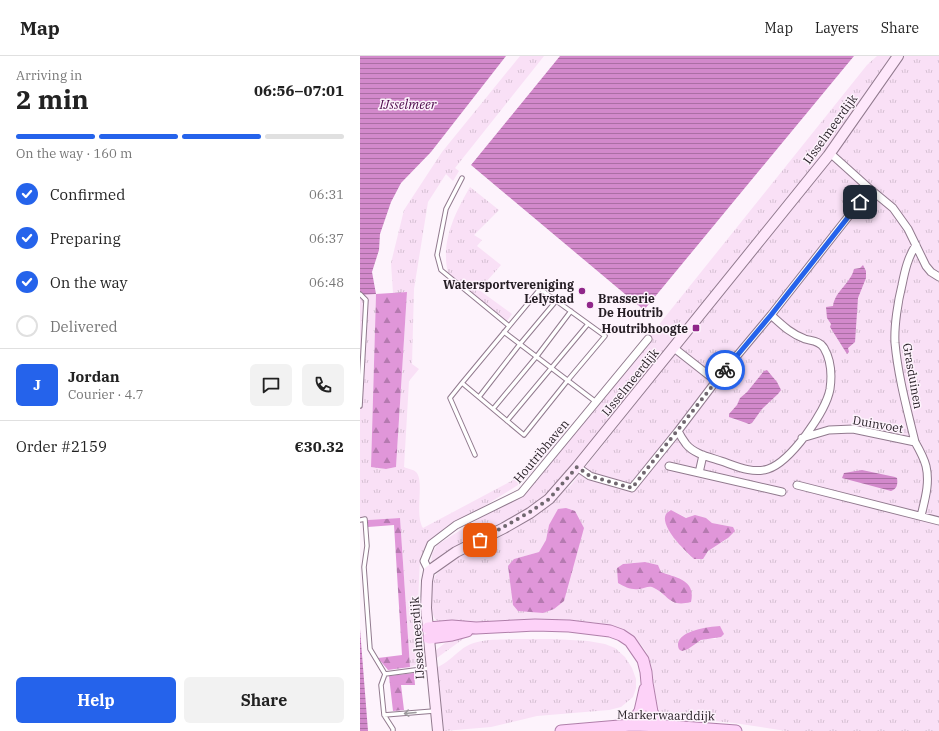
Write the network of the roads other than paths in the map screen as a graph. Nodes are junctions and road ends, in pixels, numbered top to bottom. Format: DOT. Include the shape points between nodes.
graph roads {
  1 [pos="898,56"];
  2 [pos="830,153"];
  3 [pos="462,178"];
  4 [pos="870,190"];
  5 [pos="916,244"];
  6 [pos="939,277"];
  7 [pos="360,294"];
  8 [pos="556,301"];
  9 [pos="571,311"];
  10 [pos="771,315"];
  11 [pos="588,324"];
  12 [pos="509,326"];
  13 [pos="504,332"];
  14 [pos="648,339"];
  15 [pos="520,344"];
  16 [pos="674,348"];
  17 [pos="537,356"];
  18 [pos="552,368"];
  19 [pos="568,380"];
  20 [pos="716,381"];
  21 [pos="462,383"];
  22 [pos="479,397"];
  23 [pos="596,402"];
  24 [pos="360,406"];
  25 [pos="493,409"];
  26 [pos="507,421"];
  27 [pos="678,431"];
  28 [pos="802,438"];
  29 [pos="915,442"];
  30 [pos="475,455"];
  31 [pos="703,455"];
  32 [pos="669,466"];
  33 [pos="577,467"];
  34 [pos="699,473"];
  35 [pos="797,484"];
  36 [pos="782,492"];
  37 [pos="921,516"];
  38 [pos="360,520"];
  39 [pos="939,521"];
  40 [pos="430,570"];
  41 [pos="428,633"];
  42 [pos="431,668"];
  43 [pos="385,674"];
  44 [pos="647,684"];
  45 [pos="435,711"];
  46 [pos="384,715"];
  47 [pos="631,725"];
  48 [pos="662,726"];
  49 [pos="573,730"];
  50 [pos="393,731"];
  51 [pos="438,731"];
  52 [pos="561,731"];
  53 [pos="591,731"];
  54 [pos="736,731"];
  1 -- 2 [label="street, IJsselmeerdijk"];
  2 -- 4 [label="street"];
  2 -- 16 [label="street, IJsselmeerdijk"];
  3 -- 12 [label="lane" via="446,210 437,255 441,270"];
  4 -- 5 [label="street" via="893,208"];
  4 -- 10 [label="street"];
  5 -- 6 [label="street" via="926,266"];
  5 -- 29 [label="street, Grasduinen" via="910,254 898,301 895,341 900,381"];
  7 -- 24 [label="lane" via="366,300"];
  8 -- 9 [label="lane"];
  8 -- 12 [label="lane" via="540,289"];
  8 -- 15 [label="lane"];
  9 -- 11 [label="lane"];
  9 -- 17 [label="lane"];
  10 -- 20 [label="street"];
  10 -- 28 [label="street" via="787,330 823,346 830,364 830,389 826,401"];
  11 -- 18 [label="lane"];
  11 -- 19 [label="lane" via="605,336"];
  12 -- 13 [label="lane"];
  13 -- 15 [label="lane"];
  13 -- 21 [label="lane"];
  14 -- 23 [label="street, Houtribhaven"];
  15 -- 17 [label="lane"];
  15 -- 22 [label="lane"];
  16 -- 20 [label="street"];
  16 -- 33 [label="street, IJsselmeerdijk"];
  17 -- 18 [label="lane"];
  17 -- 25 [label="lane"];
  18 -- 19 [label="lane"];
  18 -- 26 [label="lane"];
  19 -- 23 [label="lane"];
  19 -- 26 [label="lane" via="524,436"];
  20 -- 27 [label="street"];
  21 -- 22 [label="lane"];
  21 -- 30 [label="lane" via="450,398"];
  22 -- 25 [label="lane"];
  23 -- 40 [label="street, Houtribhaven" via="521,493 456,525 431,544 424,561"];
  25 -- 26 [label="lane"];
  27 -- 31 [label="street" via="686,444"];
  27 -- 33 [label="street" via="632,488 590,476"];
  28 -- 29 [label="street, Duinvoet" via="829,430 853,430"];
  28 -- 31 [label="street" via="783,460 769,469 746,470"];
  29 -- 37 [label="street, Duinvoet" via="926,464 928,481"];
  31 -- 34 [label="street"];
  32 -- 34 [label="street"];
  33 -- 40 [label="street, IJsselmeerdijk" via="549,499 504,528 456,552"];
  34 -- 36 [label="street"];
  35 -- 37 [label="street"];
  37 -- 39 [label="street"];
  38 -- 43 [label="lane" via="365,519 367,546 364,567 370,650"];
  40 -- 41 [label="street, IJsselmeerdijk" via="426,608"];
  41 -- 42 [label="street, IJsselmeerdijk"];
  41 -- 44 [label="main road" via="452,635 476,628 535,625 610,631 630,641 638,651 643,660"];
  42 -- 43 [label="lane"];
  42 -- 45 [label="street, IJsselmeerdijk"];
  43 -- 46 [label="lane" via="381,685"];
  44 -- 47 [label="main road" via="640,711"];
  44 -- 48 [label="main road" via="652,712"];
  45 -- 46 [label="lane, one-way"];
  45 -- 51 [label="street, IJsselmeerdijk"];
  46 -- 50 [label="lane"];
  47 -- 48 [label="main road, Markerwaarddijk"];
  47 -- 49 [label="main road, Markerwaarddijk"];
  48 -- 54 [label="main road, Markerwaarddijk"];
  49 -- 52 [label="main road, Markerwaarddijk"];
  49 -- 53 [label="main road, Markerwaarddijk"];
}
